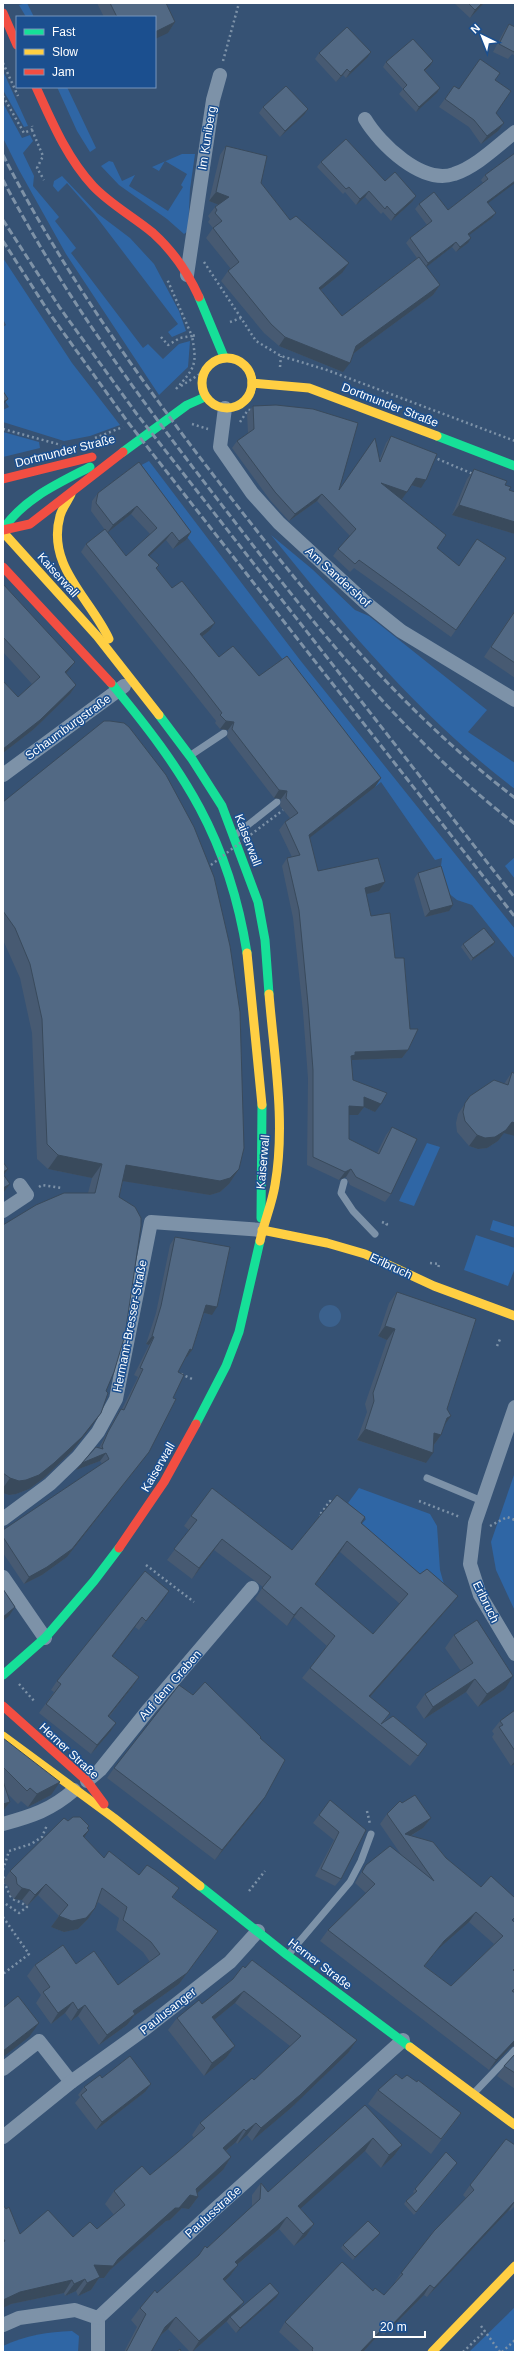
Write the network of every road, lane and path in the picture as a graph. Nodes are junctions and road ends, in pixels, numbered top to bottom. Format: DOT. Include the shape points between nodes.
graph roads {
  1 [pos="239,3"];
  2 [pos="3,13"];
  3 [pos="16,43"];
  4 [pos="3,63"];
  5 [pos="220,75"];
  6 [pos="36,88"];
  7 [pos="3,96"];
  8 [pos="21,102"];
  9 [pos="365,119"];
  10 [pos="30,122"];
  11 [pos="32,129"];
  12 [pos="515,132"];
  13 [pos="44,180"];
  14 [pos="187,275"];
  15 [pos="166,278"];
  16 [pos="161,337"];
  17 [pos="224,357"];
  18 [pos="203,372"];
  19 [pos="252,383"];
  20 [pos="176,389"];
  21 [pos="205,397"];
  22 [pos="224,408"];
  23 [pos="261,410"];
  24 [pos="185,428"];
  25 [pos="3,429"];
  26 [pos="220,433"];
  27 [pos="132,445"];
  28 [pos="65,446"];
  29 [pos="426,454"];
  30 [pos="515,466"];
  31 [pos="480,477"];
  32 [pos="3,479"];
  33 [pos="73,492"];
  34 [pos="3,530"];
  35 [pos="3,567"];
  36 [pos="120,665"];
  37 [pos="132,680"];
  38 [pos="117,691"];
  39 [pos="515,700"];
  40 [pos="224,733"];
  41 [pos="190,756"];
  42 [pos="3,775"];
  43 [pos="277,802"];
  44 [pos="283,810"];
  45 [pos="234,836"];
  46 [pos="204,871"];
  47 [pos="344,1182"];
  48 [pos="62,1188"];
  49 [pos="23,1190"];
  50 [pos="3,1211"];
  51 [pos="262,1230"];
  52 [pos="375,1234"];
  53 [pos="515,1316"];
  54 [pos="501,1337"];
  55 [pos="498,1346"];
  56 [pos="177,1372"];
  57 [pos="192,1379"];
  58 [pos="515,1406"];
  59 [pos="427,1478"];
  60 [pos="482,1501"];
  61 [pos="336,1506"];
  62 [pos="321,1517"];
  63 [pos="3,1519"];
  64 [pos="146,1564"];
  65 [pos="3,1577"];
  66 [pos="252,1588"];
  67 [pos="194,1602"];
  68 [pos="45,1638"];
  69 [pos="515,1654"];
  70 [pos="3,1675"];
  71 [pos="3,1706"];
  72 [pos="3,1736"];
  73 [pos="86,1781"];
  74 [pos="74,1790"];
  75 [pos="44,1812"];
  76 [pos="114,1818"];
  77 [pos="3,1824"];
  78 [pos="370,1834"];
  79 [pos="3,1870"];
  80 [pos="264,1871"];
  81 [pos="3,1878"];
  82 [pos="3,1882"];
  83 [pos="249,1891"];
  84 [pos="3,1902"];
  85 [pos="3,1917"];
  86 [pos="8,1924"];
  87 [pos="3,1925"];
  88 [pos="258,1931"];
  89 [pos="288,1955"];
  90 [pos="3,1974"];
  91 [pos="403,2040"];
  92 [pos="515,2050"];
  93 [pos="3,2069"];
  94 [pos="71,2082"];
  95 [pos="472,2094"];
  96 [pos="515,2125"];
  97 [pos="3,2136"];
  98 [pos="515,2266"];
  99 [pos="471,2313"];
  100 [pos="98,2318"];
  101 [pos="3,2325"];
  102 [pos="485,2331"];
  103 [pos="515,2340"];
  104 [pos="98,2352"];
  105 [pos="432,2352"];
  106 [pos="463,2352"];
  107 [pos="501,2352"];
  1 -- 5 [label="path"];
  2 -- 3 [label="main road"];
  4 -- 8 [label="path"];
  5 -- 14 [label="street, Im Kuniberg" via="213,100"];
  6 -- 14 [label="main road" via="58,136 94,186 117,208 148,229 170,250"];
  7 -- 11 [label="path" via="24,133"];
  9 -- 12 [label="street" via="374,134 389,150 424,171 440,176 454,174 470,166"];
  10 -- 11 [label="path"];
  11 -- 13 [label="path" via="43,156 37,168"];
  14 -- 17 [label="main road" via="198,293"];
  15 -- 16 [label="path" via="192,336 180,338 168,345"];
  17 -- 18 [label="main road" via="211,362"];
  17 -- 19 [label="main road" via="234,358 244,364 250,372"];
  18 -- 20 [label="path"];
  18 -- 21 [label="main road" via="201,385"];
  19 -- 22 [label="main road" via="249,395 240,404"];
  19 -- 30 [label="main road, Dortmunder Straße" via="309,388"];
  21 -- 22 [label="main road" via="213,405"];
  21 -- 27 [label="main road, Dortmunder Straße" via="187,405"];
  22 -- 26 [label="street, Am Sandershof"];
  23 -- 26 [label="path" via="248,410 229,437"];
  24 -- 26 [label="path" via="191,424"];
  25 -- 28 [label="path"];
  26 -- 39 [label="street, Am Sandershof" via="220,447 252,493 278,523 366,603 407,634"];
  27 -- 32 [label="main road, Dortmunder Straße"];
  27 -- 33 [label="main road, Dortmunder Straße"];
  27 -- 34 [label="main road, Dortmunder Straße" via="33,497 14,512"];
  29 -- 31 [label="path"];
  33 -- 34 [label="main road, Dortmunder Straße" via="30,524"];
  33 -- 36 [label="main road" via="60,518 58,532 63,558 69,579 102,621"];
  34 -- 36 [label="main road, Kaiserwall"];
  35 -- 38 [label="main road, Kaiserwall"];
  36 -- 37 [label="main road, Kaiserwall"];
  37 -- 38 [label="street, Schaumburgstraße"];
  37 -- 41 [label="main road, Kaiserwall"];
  38 -- 42 [label="street, Schaumburgstraße"];
  38 -- 51 [label="main road, Kaiserwall" via="180,772 204,812 227,869 237,904 252,991 262,1105 259,1185"];
  40 -- 41 [label="lane"];
  41 -- 45 [label="main road, Kaiserwall" via="222,806"];
  43 -- 45 [label="lane"];
  44 -- 46 [label="path, bridge"];
  45 -- 51 [label="main road, Kaiserwall" via="258,902 265,940 278,1106 275,1186"];
  47 -- 52 [label="lane" via="341,1192 353,1211"];
  48 -- 49 [label="path" via="42,1185"];
  49 -- 50 [label="street"];
  51 -- 53 [label="main road, Erlbruch" via="327,1242 365,1254 434,1286"];
  51 -- 63 [label="street, Hermann-Bresser-Straße" via="151,1222 116,1399 98,1432 78,1457 50,1484"];
  51 -- 68 [label="main road, Kaiserwall" via="239,1332 226,1366 192,1432 135,1526"];
  54 -- 55 [label="path"];
  56 -- 57 [label="path"];
  58 -- 60 [label="street, Erlbruch"];
  59 -- 60 [label="lane"];
  60 -- 69 [label="street, Erlbruch" via="475,1522 470,1564 480,1595"];
  61 -- 62 [label="path" via="330,1501 319,1516"];
  64 -- 67 [label="path"];
  65 -- 68 [label="street"];
  66 -- 73 [label="street, Auf dem Graben" via="148,1709 100,1770"];
  68 -- 70 [label="main road, Kaiserwall"];
  71 -- 73 [label="main road, Herner Straße"];
  72 -- 74 [label="main road, Herner Straße"];
  73 -- 76 [label="main road, Herner Straße"];
  74 -- 75 [label="street"];
  74 -- 76 [label="main road, Herner Straße"];
  75 -- 77 [label="street"];
  75 -- 79 [label="path" via="50,1822 42,1837 31,1844 9,1851"];
  76 -- 88 [label="main road, Herner Straße"];
  78 -- 89 [label="lane" via="361,1861 350,1882"];
  79 -- 81 [label="path" via="7,1876"];
  80 -- 83 [label="path"];
  82 -- 84 [label="path" via="9,1894 27,1907 19,1913"];
  85 -- 86 [label="path"];
  86 -- 87 [label="path"];
  86 -- 90 [label="path" via="29,1954"];
  88 -- 89 [label="main road, Herner Straße"];
  88 -- 94 [label="street, Paulusanger" via="230,1962 146,2028"];
  89 -- 91 [label="main road, Herner Straße"];
  91 -- 95 [label="main road, Herner Straße"];
  91 -- 100 [label="street, Paulusstraße"];
  92 -- 95 [label="lane"];
  93 -- 94 [label="street" via="39,2041"];
  94 -- 97 [label="street, Paulusanger"];
  95 -- 96 [label="main road, Herner Straße"];
  98 -- 99 [label="main road"];
  99 -- 102 [label="path"];
  99 -- 105 [label="main road"];
  100 -- 101 [label="street" via="75,2310 19,2318"];
  100 -- 104 [label="street"];
  102 -- 106 [label="path"];
  102 -- 107 [label="path"];
  103 -- 107 [label="path"];
}
